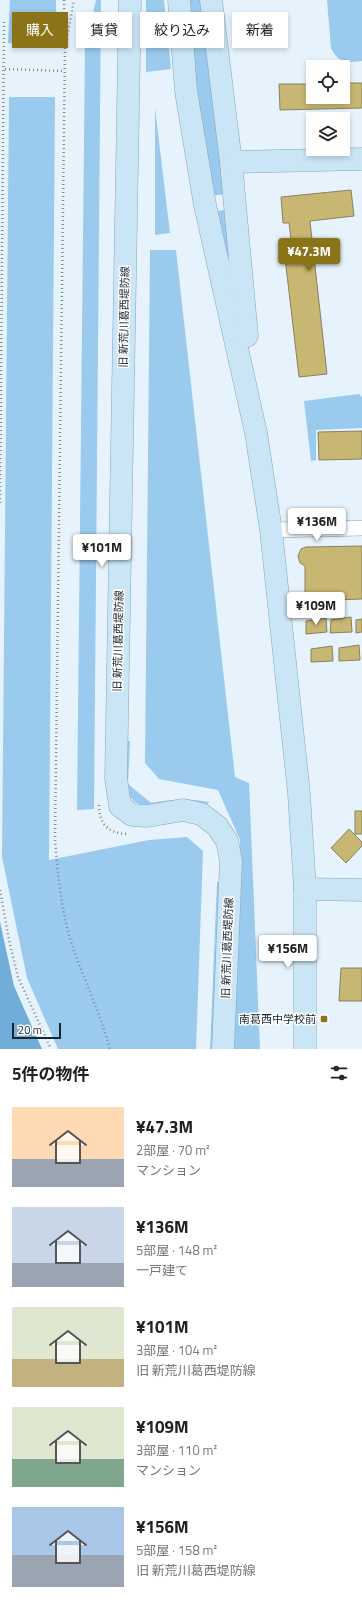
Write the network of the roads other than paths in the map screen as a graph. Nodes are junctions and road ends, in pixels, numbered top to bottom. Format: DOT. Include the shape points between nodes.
graph roads {
  1 [pos="130,0"];
  2 [pos="179,0"];
  3 [pos="211,0"];
  4 [pos="362,159"];
  5 [pos="231,162"];
  6 [pos="256,433"];
  7 [pos="362,528"];
  8 [pos="271,530"];
  9 [pos="305,889"];
  10 [pos="362,890"];
  11 [pos="223,1049"];
  12 [pos="305,1049"];
  1 -- 11 [label="street, 旧 新荒川葛西堤防線" via="116,778 120,806 132,815 147,816 183,810 201,814 218,826 227,841 231,861"];
  2 -- 6 [label="street" via="186,91 205,205"];
  3 -- 5 [label="street"];
  4 -- 5 [label="street"];
  5 -- 6 [label="street"];
  6 -- 8 [label="street"];
  7 -- 8 [label="street"];
  8 -- 9 [label="street" via="299,794"];
  9 -- 10 [label="street"];
  9 -- 12 [label="street"];
}
